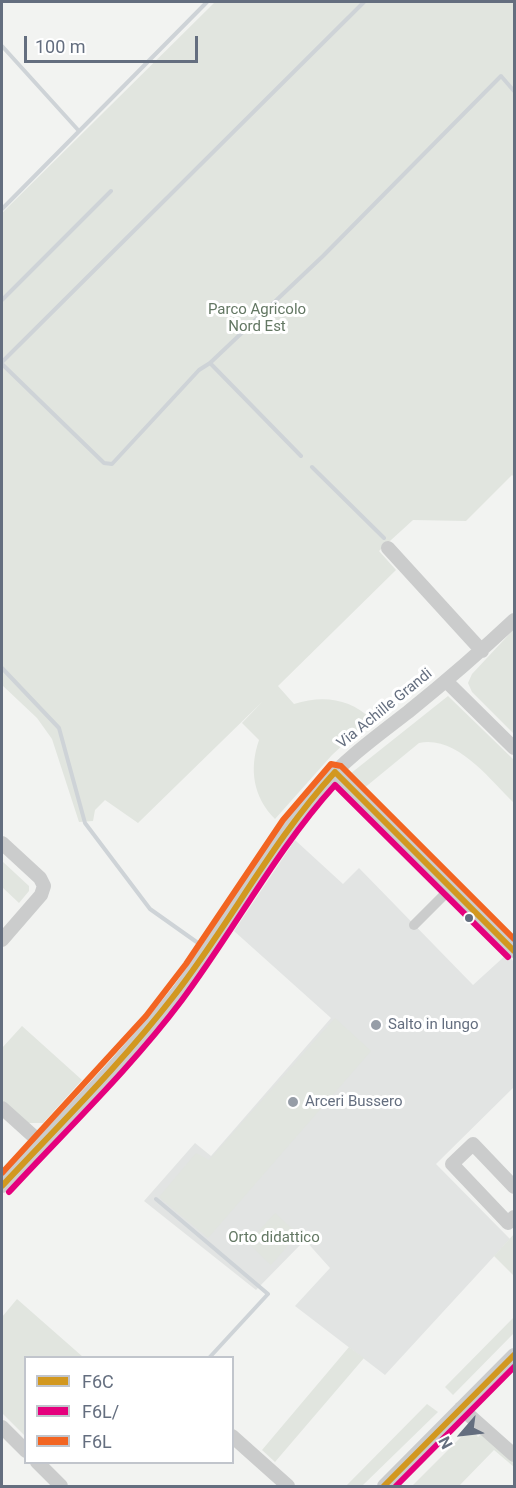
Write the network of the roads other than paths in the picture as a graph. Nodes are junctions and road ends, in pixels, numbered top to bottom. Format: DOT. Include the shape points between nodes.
graph roads {
  1 [pos="388,548"];
  2 [pos="514,620"];
  3 [pos="482,651"];
  4 [pos="446,681"];
  5 [pos="514,748"];
  6 [pos="335,772"];
  7 [pos="2,843"];
  8 [pos="451,888"];
  9 [pos="414,925"];
  10 [pos="2,940"];
  11 [pos="514,951"];
  12 [pos="2,1108"];
  13 [pos="41,1143"];
  14 [pos="2,1186"];
  15 [pos="514,1187"];
  16 [pos="514,1217"];
  17 [pos="514,1355"];
  18 [pos="461,1408"];
  19 [pos="2,1426"];
  20 [pos="234,1438"];
  21 [pos="24,1448"];
  22 [pos="514,1455"];
  23 [pos="40,1464"];
  24 [pos="62,1486"];
  25 [pos="288,1486"];
  26 [pos="384,1486"];
  1 -- 3 [label="street"];
  2 -- 3 [label="street, Via Achille Grandi"];
  3 -- 4 [label="street, Via Achille Grandi"];
  4 -- 5 [label="street"];
  4 -- 6 [label="street, Via Achille Grandi"];
  6 -- 8 [label="street"];
  6 -- 13 [label="street, Via Achille Grandi" via="282,836 173,997"];
  7 -- 10 [label="street" via="44,886 41,895"];
  8 -- 9 [label="street"];
  8 -- 11 [label="street"];
  12 -- 13 [label="street"];
  13 -- 14 [label="street, Via Achille Grandi"];
  15 -- 16 [label="street" via="473,1144 452,1164 508,1223"];
  17 -- 18 [label="street"];
  18 -- 22 [label="street"];
  18 -- 26 [label="street"];
  19 -- 21 [label="street"];
  20 -- 25 [label="street"];
  23 -- 24 [label="street"];
}
